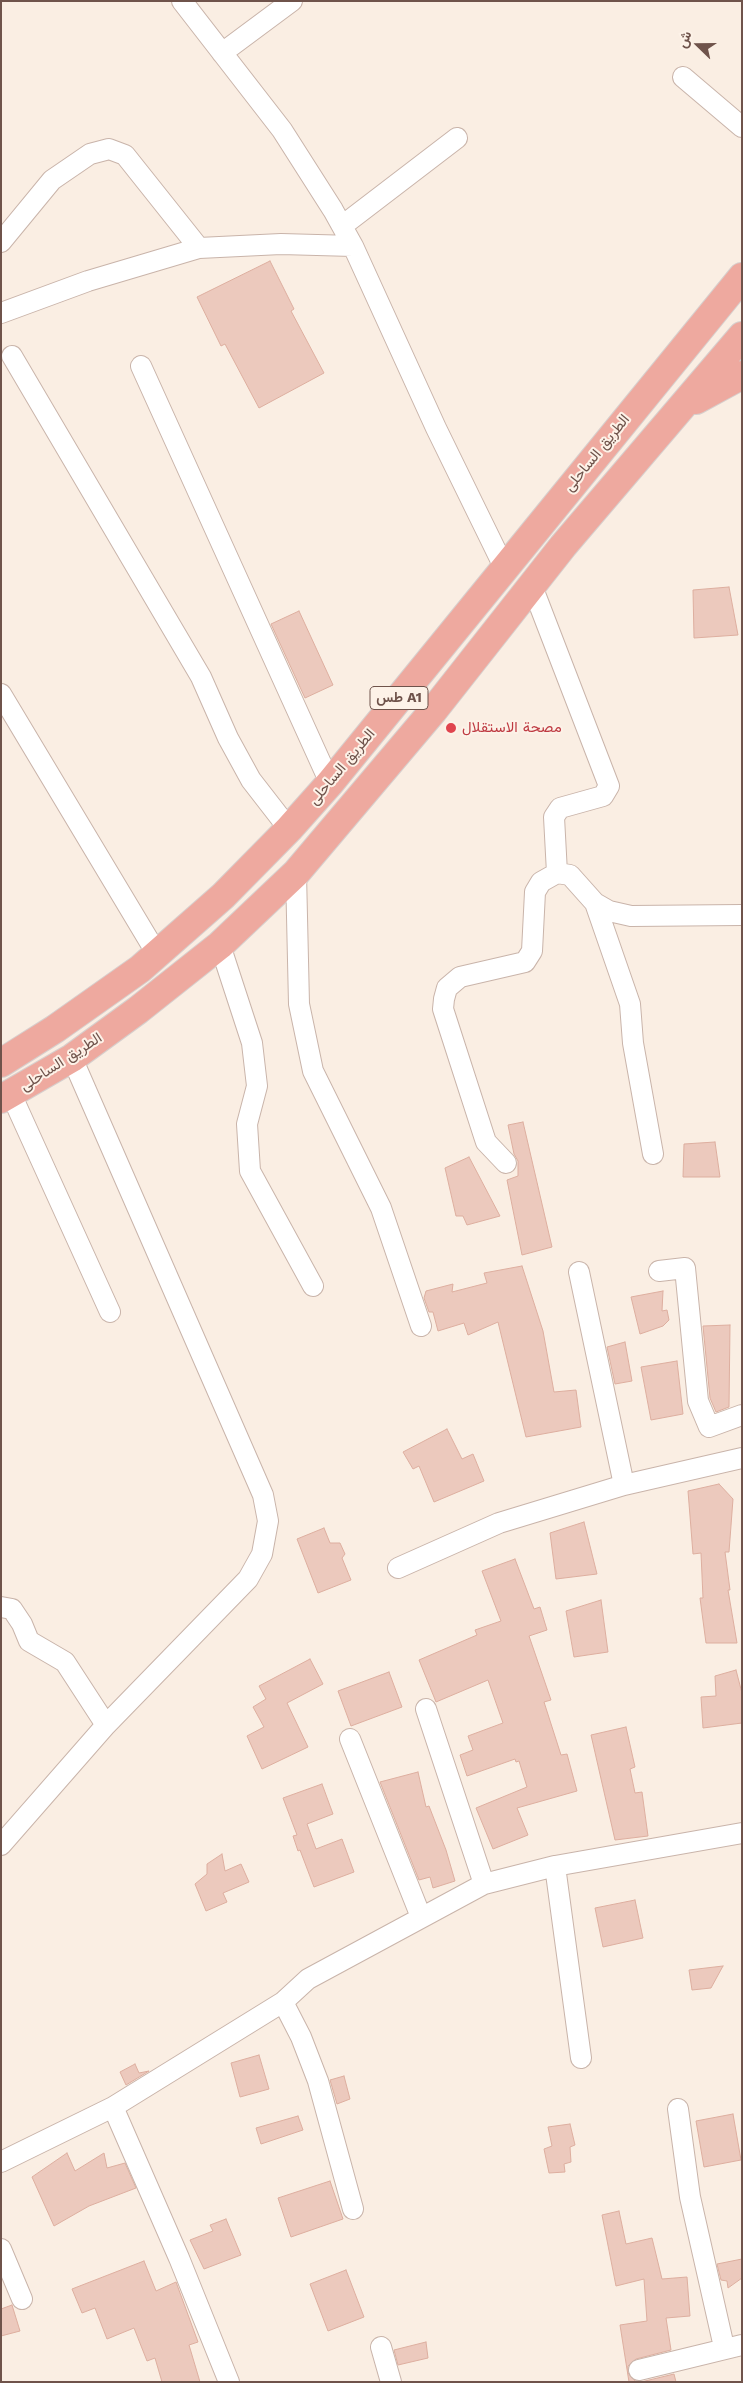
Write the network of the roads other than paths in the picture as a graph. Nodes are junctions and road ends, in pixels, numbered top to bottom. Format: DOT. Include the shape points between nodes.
graph roads {
  1 [pos="182,1"];
  2 [pos="292,1"];
  3 [pos="222,53"];
  4 [pos="683,77"];
  5 [pos="742,127"];
  6 [pos="457,138"];
  7 [pos="342,226"];
  8 [pos="1,242"];
  9 [pos="353,246"];
  10 [pos="199,248"];
  11 [pos="742,276"];
  12 [pos="1,312"];
  13 [pos="742,336"];
  14 [pos="12,356"];
  15 [pos="141,366"];
  16 [pos="742,375"];
  17 [pos="681,408"];
  18 [pos="505,568"];
  19 [pos="532,586"];
  20 [pos="1,694"];
  21 [pos="330,783"];
  22 [pos="288,829"];
  23 [pos="296,873"];
  24 [pos="557,873"];
  25 [pos="595,903"];
  26 [pos="742,916"];
  27 [pos="220,945"];
  28 [pos="157,954"];
  29 [pos="72,1058"];
  30 [pos="1,1063"];
  31 [pos="6,1096"];
  32 [pos="653,1154"];
  33 [pos="506,1163"];
  34 [pos="659,1271"];
  35 [pos="579,1272"];
  36 [pos="313,1286"];
  37 [pos="110,1312"];
  38 [pos="420,1326"];
  39 [pos="742,1415"];
  40 [pos="742,1458"];
  41 [pos="624,1485"];
  42 [pos="398,1568"];
  43 [pos="1,1607"];
  44 [pos="426,1709"];
  45 [pos="106,1726"];
  46 [pos="350,1739"];
  47 [pos="742,1834"];
  48 [pos="1,1846"];
  49 [pos="555,1866"];
  50 [pos="484,1884"];
  51 [pos="421,1917"];
  52 [pos="282,2002"];
  53 [pos="581,2058"];
  54 [pos="113,2107"];
  55 [pos="678,2109"];
  56 [pos="1,2162"];
  57 [pos="353,2209"];
  58 [pos="1,2249"];
  59 [pos="22,2299"];
  60 [pos="733,2346"];
  61 [pos="381,2347"];
  62 [pos="639,2370"];
  63 [pos="229,2382"];
  64 [pos="391,2382"];
  1 -- 3 [label="street"];
  2 -- 3 [label="street"];
  3 -- 7 [label="street" via="282,130"];
  4 -- 5 [label="street"];
  6 -- 7 [label="street"];
  7 -- 9 [label="street"];
  8 -- 10 [label="street" via="52,180 90,154 109,149 125,155"];
  9 -- 10 [label="street" via="281,244"];
  9 -- 18 [label="street"];
  10 -- 12 [label="street" via="88,281"];
  11 -- 18 [label="highway, الطريق الساحلى / طس A1"];
  13 -- 17 [label="highway, الطريق الساحلى / طس A1"];
  14 -- 22 [label="street" via="201,677 251,780"];
  15 -- 21 [label="street"];
  16 -- 17 [label="highway"];
  17 -- 19 [label="highway, الطريق الساحلى / طس A1"];
  18 -- 21 [label="highway, الطريق الساحلى / طس A1"];
  19 -- 23 [label="highway, الطريق الساحلى / طس A1"];
  19 -- 24 [label="street" via="609,786 603,796 560,808 554,817"];
  20 -- 28 [label="street"];
  21 -- 22 [label="highway, الطريق الساحلى / طس A1"];
  22 -- 28 [label="highway, الطريق الساحلى / طس A1" via="223,896"];
  23 -- 27 [label="highway, الطريق الساحلى / طس A1"];
  23 -- 38 [label="street" via="299,1004 313,1071 382,1208"];
  24 -- 25 [label="street" via="570,875"];
  24 -- 33 [label="street" via="541,882 535,892 532,951 525,962 460,977 447,988 444,1000 443,1009 486,1142"];
  25 -- 26 [label="street" via="631,916"];
  25 -- 32 [label="street" via="630,1004 633,1043"];
  27 -- 29 [label="highway, الطريق الساحلى / طس A1"];
  27 -- 36 [label="street" via="252,1043 257,1086 246,1124 250,1171"];
  28 -- 30 [label="highway, الطريق الساحلى / طس A1" via="55,1029"];
  29 -- 31 [label="highway, الطريق الساحلى / طس A1"];
  29 -- 45 [label="street" via="263,1495 268,1521 262,1554 248,1579"];
  31 -- 37 [label="street"];
  34 -- 39 [label="street" via="685,1268 698,1401 709,1427"];
  35 -- 41 [label="street"];
  40 -- 41 [label="street"];
  41 -- 42 [label="street" via="499,1523"];
  43 -- 45 [label="street" via="12,1609 29,1641 65,1662"];
  44 -- 50 [label="street"];
  45 -- 48 [label="street"];
  46 -- 51 [label="street"];
  47 -- 49 [label="street"];
  49 -- 50 [label="street"];
  49 -- 53 [label="street"];
  50 -- 51 [label="street"];
  51 -- 52 [label="street" via="308,1979"];
  52 -- 54 [label="street"];
  52 -- 57 [label="street" via="318,2081"];
  54 -- 56 [label="street"];
  54 -- 63 [label="street"];
  55 -- 60 [label="street" via="690,2197"];
  58 -- 59 [label="street"];
  60 -- 62 [label="street"];
  61 -- 64 [label="street"];
}
